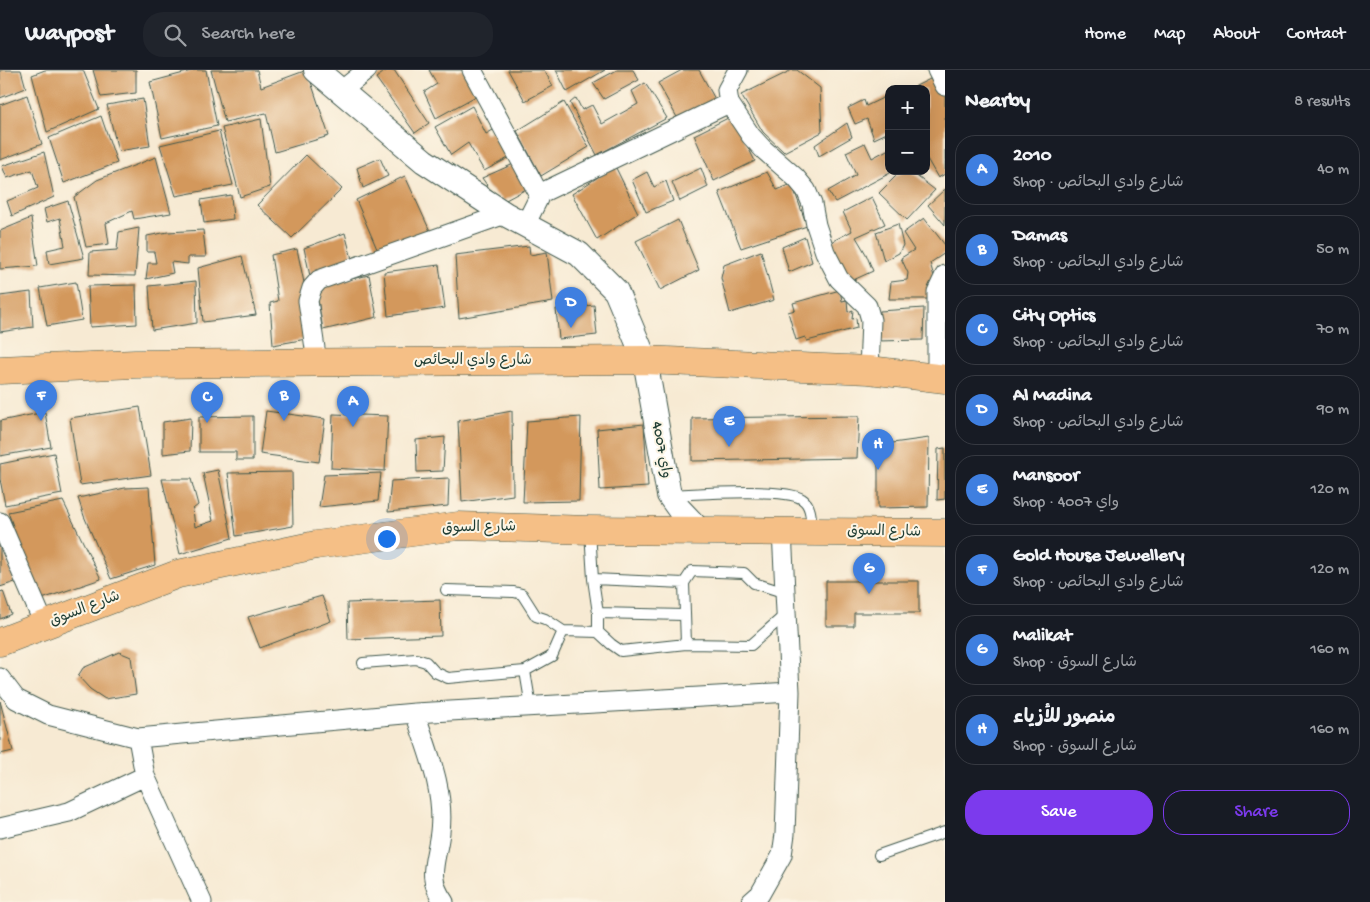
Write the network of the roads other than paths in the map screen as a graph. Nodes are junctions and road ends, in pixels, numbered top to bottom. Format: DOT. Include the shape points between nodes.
graph roads {
  1 [pos="316,70"];
  2 [pos="366,70"];
  3 [pos="472,70"];
  4 [pos="738,70"];
  5 [pos="936,70"];
  6 [pos="945,86"];
  7 [pos="341,91"];
  8 [pos="729,103"];
  9 [pos="539,194"];
  10 [pos="515,219"];
  11 [pos="945,275"];
  12 [pos="645,360"];
  13 [pos="317,362"];
  14 [pos="0,370"];
  15 [pos="869,370"];
  16 [pos="941,378"];
  17 [pos="669,496"];
  18 [pos="0,522"];
  19 [pos="590,530"];
  20 [pos="699,530"];
  21 [pos="782,531"];
  22 [pos="812,532"];
  23 [pos="945,533"];
  24 [pos="593,579"];
  25 [pos="684,583"];
  26 [pos="446,590"];
  27 [pos="786,594"];
  28 [pos="598,613"];
  29 [pos="787,613"];
  30 [pos="684,615"];
  31 [pos="44,624"];
  32 [pos="563,631"];
  33 [pos="598,632"];
  34 [pos="0,642"];
  35 [pos="686,644"];
  36 [pos="362,662"];
  37 [pos="525,671"];
  38 [pos="0,678"];
  39 [pos="790,692"];
  40 [pos="531,707"];
  41 [pos="415,713"];
  42 [pos="138,738"];
  43 [pos="145,776"];
  44 [pos="0,828"];
  45 [pos="945,832"];
  46 [pos="879,855"];
  47 [pos="202,902"];
  48 [pos="444,902"];
  49 [pos="751,902"];
  1 -- 7 [label="street, واي 4007"];
  2 -- 7 [label="street"];
  3 -- 9 [label="street"];
  4 -- 8 [label="street" via="728,90"];
  5 -- 6 [label="street"];
  7 -- 10 [label="street, واي 4007" via="424,161"];
  8 -- 9 [label="street"];
  8 -- 15 [label="street" via="757,142 806,190 816,226 839,279 866,306 871,320"];
  9 -- 10 [label="street" via="538,199"];
  10 -- 12 [label="street, واي 4007" via="579,254 616,291"];
  10 -- 13 [label="street" via="319,280 308,300"];
  11 -- 16 [label="street" via="937,292"];
  12 -- 13 [label="main road, شارع وادي البحائص"];
  12 -- 15 [label="main road, شارع وادي البحائص"];
  12 -- 17 [label="street, واي 4007"];
  13 -- 14 [label="main road, شارع وادي البحائص" via="135,364"];
  15 -- 16 [label="main road, شارع وادي البحائص"];
  17 -- 20 [label="street, واي 4007"];
  17 -- 22 [label="lane" via="787,494 803,499 810,510"];
  18 -- 31 [label="street"];
  19 -- 20 [label="main road, شارع السوق"];
  19 -- 24 [label="lane"];
  19 -- 31 [label="main road, شارع السوق" via="458,526 316,544 178,574"];
  20 -- 21 [label="main road, شارع السوق"];
  21 -- 22 [label="main road, شارع السوق"];
  21 -- 27 [label="street"];
  22 -- 23 [label="main road, شارع السوق"];
  24 -- 25 [label="lane"];
  24 -- 28 [label="lane"];
  25 -- 27 [label="lane" via="692,571 744,573 754,583"];
  25 -- 30 [label="lane"];
  26 -- 32 [label="lane" via="522,594 536,616"];
  27 -- 29 [label="street"];
  28 -- 30 [label="lane"];
  28 -- 33 [label="lane"];
  29 -- 35 [label="lane" via="751,645"];
  29 -- 39 [label="street"];
  30 -- 35 [label="lane"];
  31 -- 34 [label="main road, شارع السوق"];
  32 -- 33 [label="lane"];
  32 -- 37 [label="lane" via="552,656"];
  33 -- 35 [label="lane" via="621,650"];
  36 -- 37 [label="lane" via="416,659 426,662 435,672 448,678"];
  37 -- 40 [label="lane"];
  38 -- 42 [label="street" via="16,699 48,715"];
  39 -- 40 [label="street"];
  39 -- 49 [label="street" via="782,855 760,894"];
  40 -- 41 [label="street"];
  41 -- 42 [label="street"];
  41 -- 48 [label="street" via="439,785 441,832 432,873"];
  42 -- 43 [label="street"];
  43 -- 44 [label="street" via="69,812"];
  43 -- 47 [label="street"];
  45 -- 46 [label="lane"];
}
